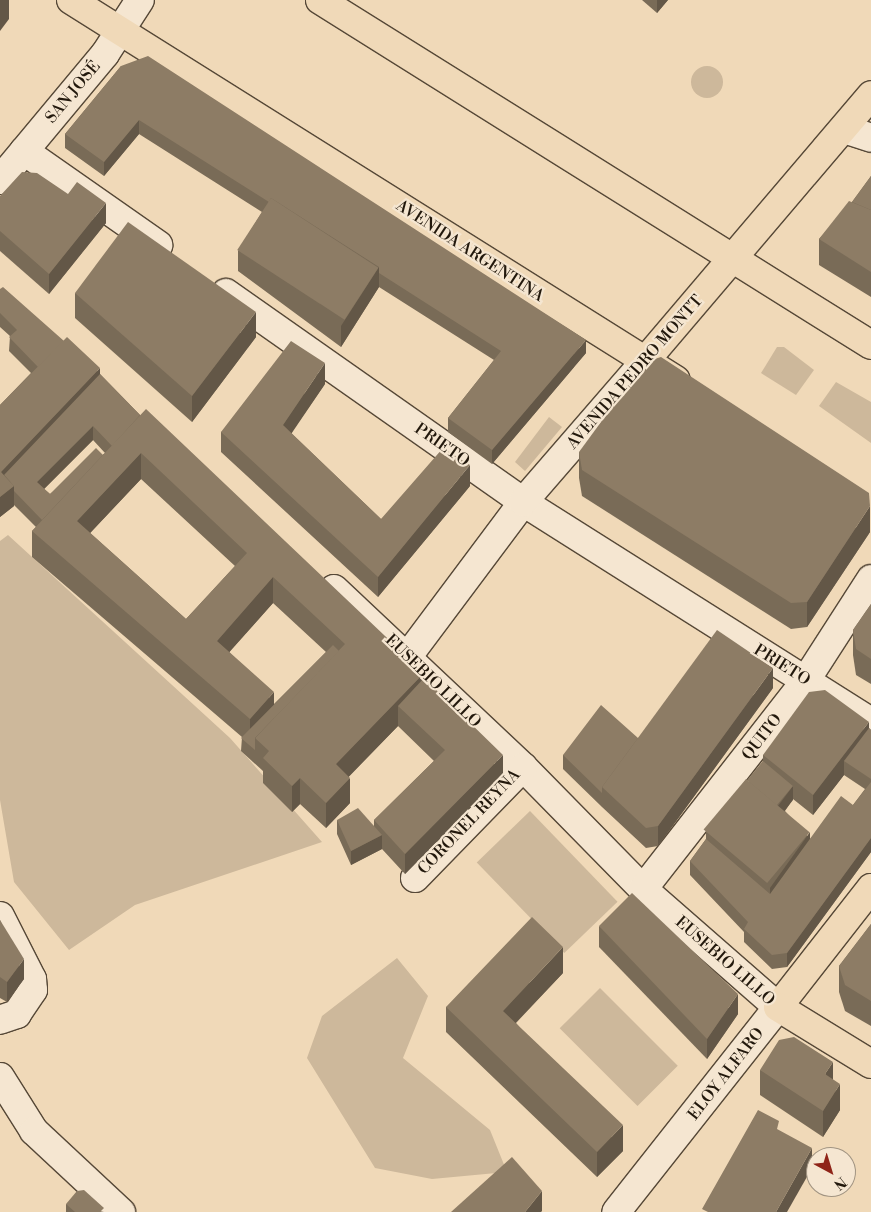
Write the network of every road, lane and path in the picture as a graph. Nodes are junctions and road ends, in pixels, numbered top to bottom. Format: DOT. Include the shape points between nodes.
graph roads {
  1 [pos="71,0"];
  2 [pos="140,0"];
  3 [pos="320,0"];
  4 [pos="120,32"];
  5 [pos="871,95"];
  6 [pos="844,129"];
  7 [pos="871,138"];
  8 [pos="24,151"];
  9 [pos="0,180"];
  10 [pos="177,259"];
  11 [pos="732,260"];
  12 [pos="202,276"];
  13 [pos="871,345"];
  14 [pos="645,361"];
  15 [pos="695,392"];
  16 [pos="523,502"];
  17 [pos="311,568"];
  18 [pos="871,579"];
  19 [pos="408,656"];
  20 [pos="806,680"];
  21 [pos="871,722"];
  22 [pos="523,767"];
  23 [pos="415,878"];
  24 [pos="871,888"];
  25 [pos="643,889"];
  26 [pos="0,916"];
  27 [pos="778,1007"];
  28 [pos="0,1020"];
  29 [pos="871,1064"];
  30 [pos="0,1077"];
  31 [pos="121,1212"];
  32 [pos="616,1212"];
  1 -- 4 [label="main road, AVENIDA ARGENTINA"];
  2 -- 4 [label="street, SAN JOSÉ"];
  3 -- 11 [label="main road"];
  4 -- 8 [label="street, SAN JOSÉ"];
  4 -- 14 [label="main road, AVENIDA ARGENTINA"];
  5 -- 6 [label="main road, AVENIDA PEDRO MONTT"];
  6 -- 7 [label="street"];
  6 -- 11 [label="main road, AVENIDA PEDRO MONTT"];
  8 -- 9 [label="street, SAN JOSÉ"];
  8 -- 10 [label="street"];
  11 -- 13 [label="main road"];
  11 -- 14 [label="main road, AVENIDA PEDRO MONTT"];
  12 -- 16 [label="street, PRIETO"];
  14 -- 15 [label="main road, AVENIDA ARGENTINA"];
  14 -- 16 [label="street, AVENIDA PEDRO MONTT"];
  16 -- 19 [label="street, AVENIDA PEDRO MONTT"];
  16 -- 20 [label="street, PRIETO"];
  17 -- 19 [label="street, EUSEBIO LILLO"];
  18 -- 20 [label="street, QUITO"];
  19 -- 22 [label="street, EUSEBIO LILLO"];
  20 -- 21 [label="street, PRIETO"];
  20 -- 25 [label="street, QUITO"];
  22 -- 23 [label="street, CORONEL REYNA"];
  22 -- 25 [label="street, EUSEBIO LILLO"];
  24 -- 27 [label="main road, ELOY ALFARO"];
  25 -- 27 [label="street, EUSEBIO LILLO"];
  26 -- 28 [label="street" via="32,979 32,990 17,1014"];
  27 -- 29 [label="main road, EUSEBIO LILLO"];
  27 -- 32 [label="street, ELOY ALFARO"];
  30 -- 31 [label="street" via="34,1132"];
}
